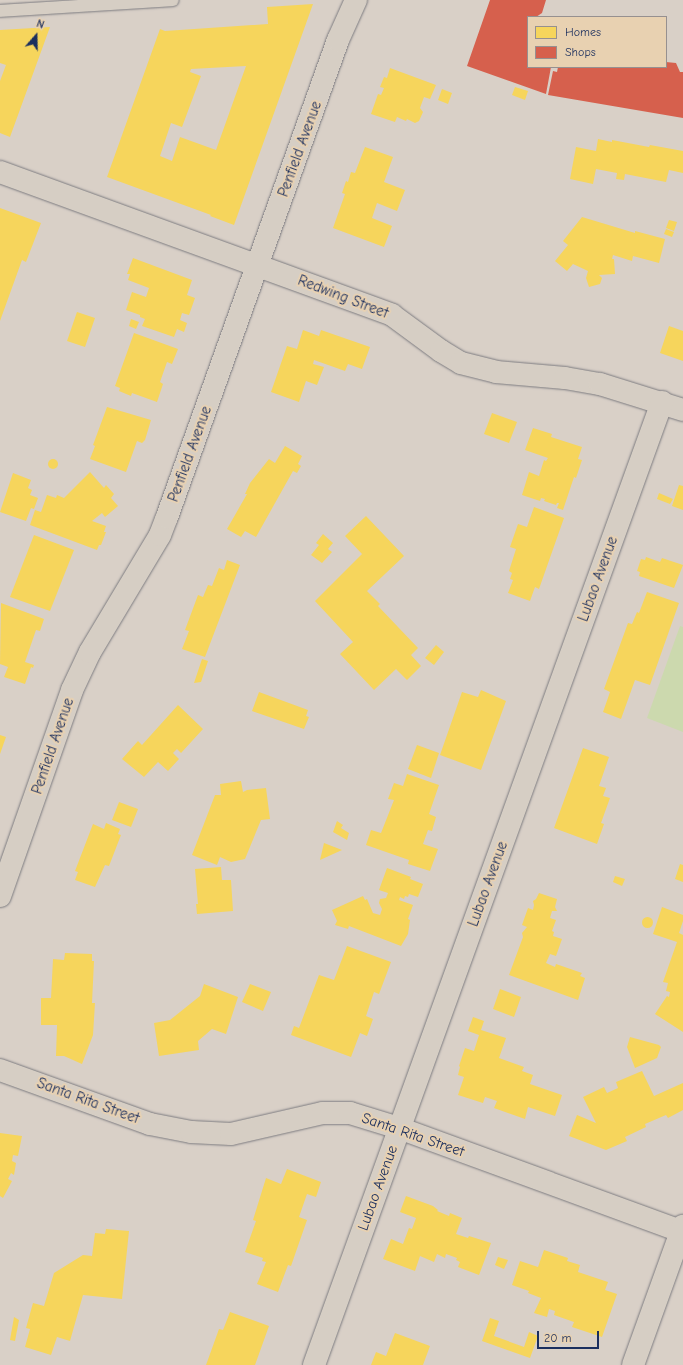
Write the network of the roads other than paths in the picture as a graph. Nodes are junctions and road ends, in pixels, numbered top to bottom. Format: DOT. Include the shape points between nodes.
graph roads {
  1 [pos="173,0"];
  2 [pos="356,0"];
  3 [pos="0,10"];
  4 [pos="0,172"];
  5 [pos="258,265"];
  6 [pos="662,402"];
  7 [pos="683,410"];
  8 [pos="0,896"];
  9 [pos="0,1070"];
  10 [pos="400,1128"];
  11 [pos="682,1229"];
  12 [pos="314,1365"];
  13 [pos="633,1365"];
  1 -- 3 [label="lane"];
  2 -- 5 [label="street, Penfield Avenue" via="338,40"];
  4 -- 5 [label="street, Redwing Street"];
  5 -- 6 [label="street, Redwing Street" via="392,315 461,363 496,372 600,384"];
  5 -- 8 [label="street, Penfield Avenue" via="160,535 90,652 72,690"];
  6 -- 7 [label="street, Redwing Street"];
  6 -- 10 [label="street, Lubao Avenue"];
  9 -- 10 [label="street, Santa Rita Street" via="150,1124 191,1132 231,1134 323,1113 350,1113"];
  10 -- 11 [label="street, Santa Rita Street"];
  10 -- 12 [label="street, Lubao Avenue"];
  11 -- 13 [label="street"];
}
